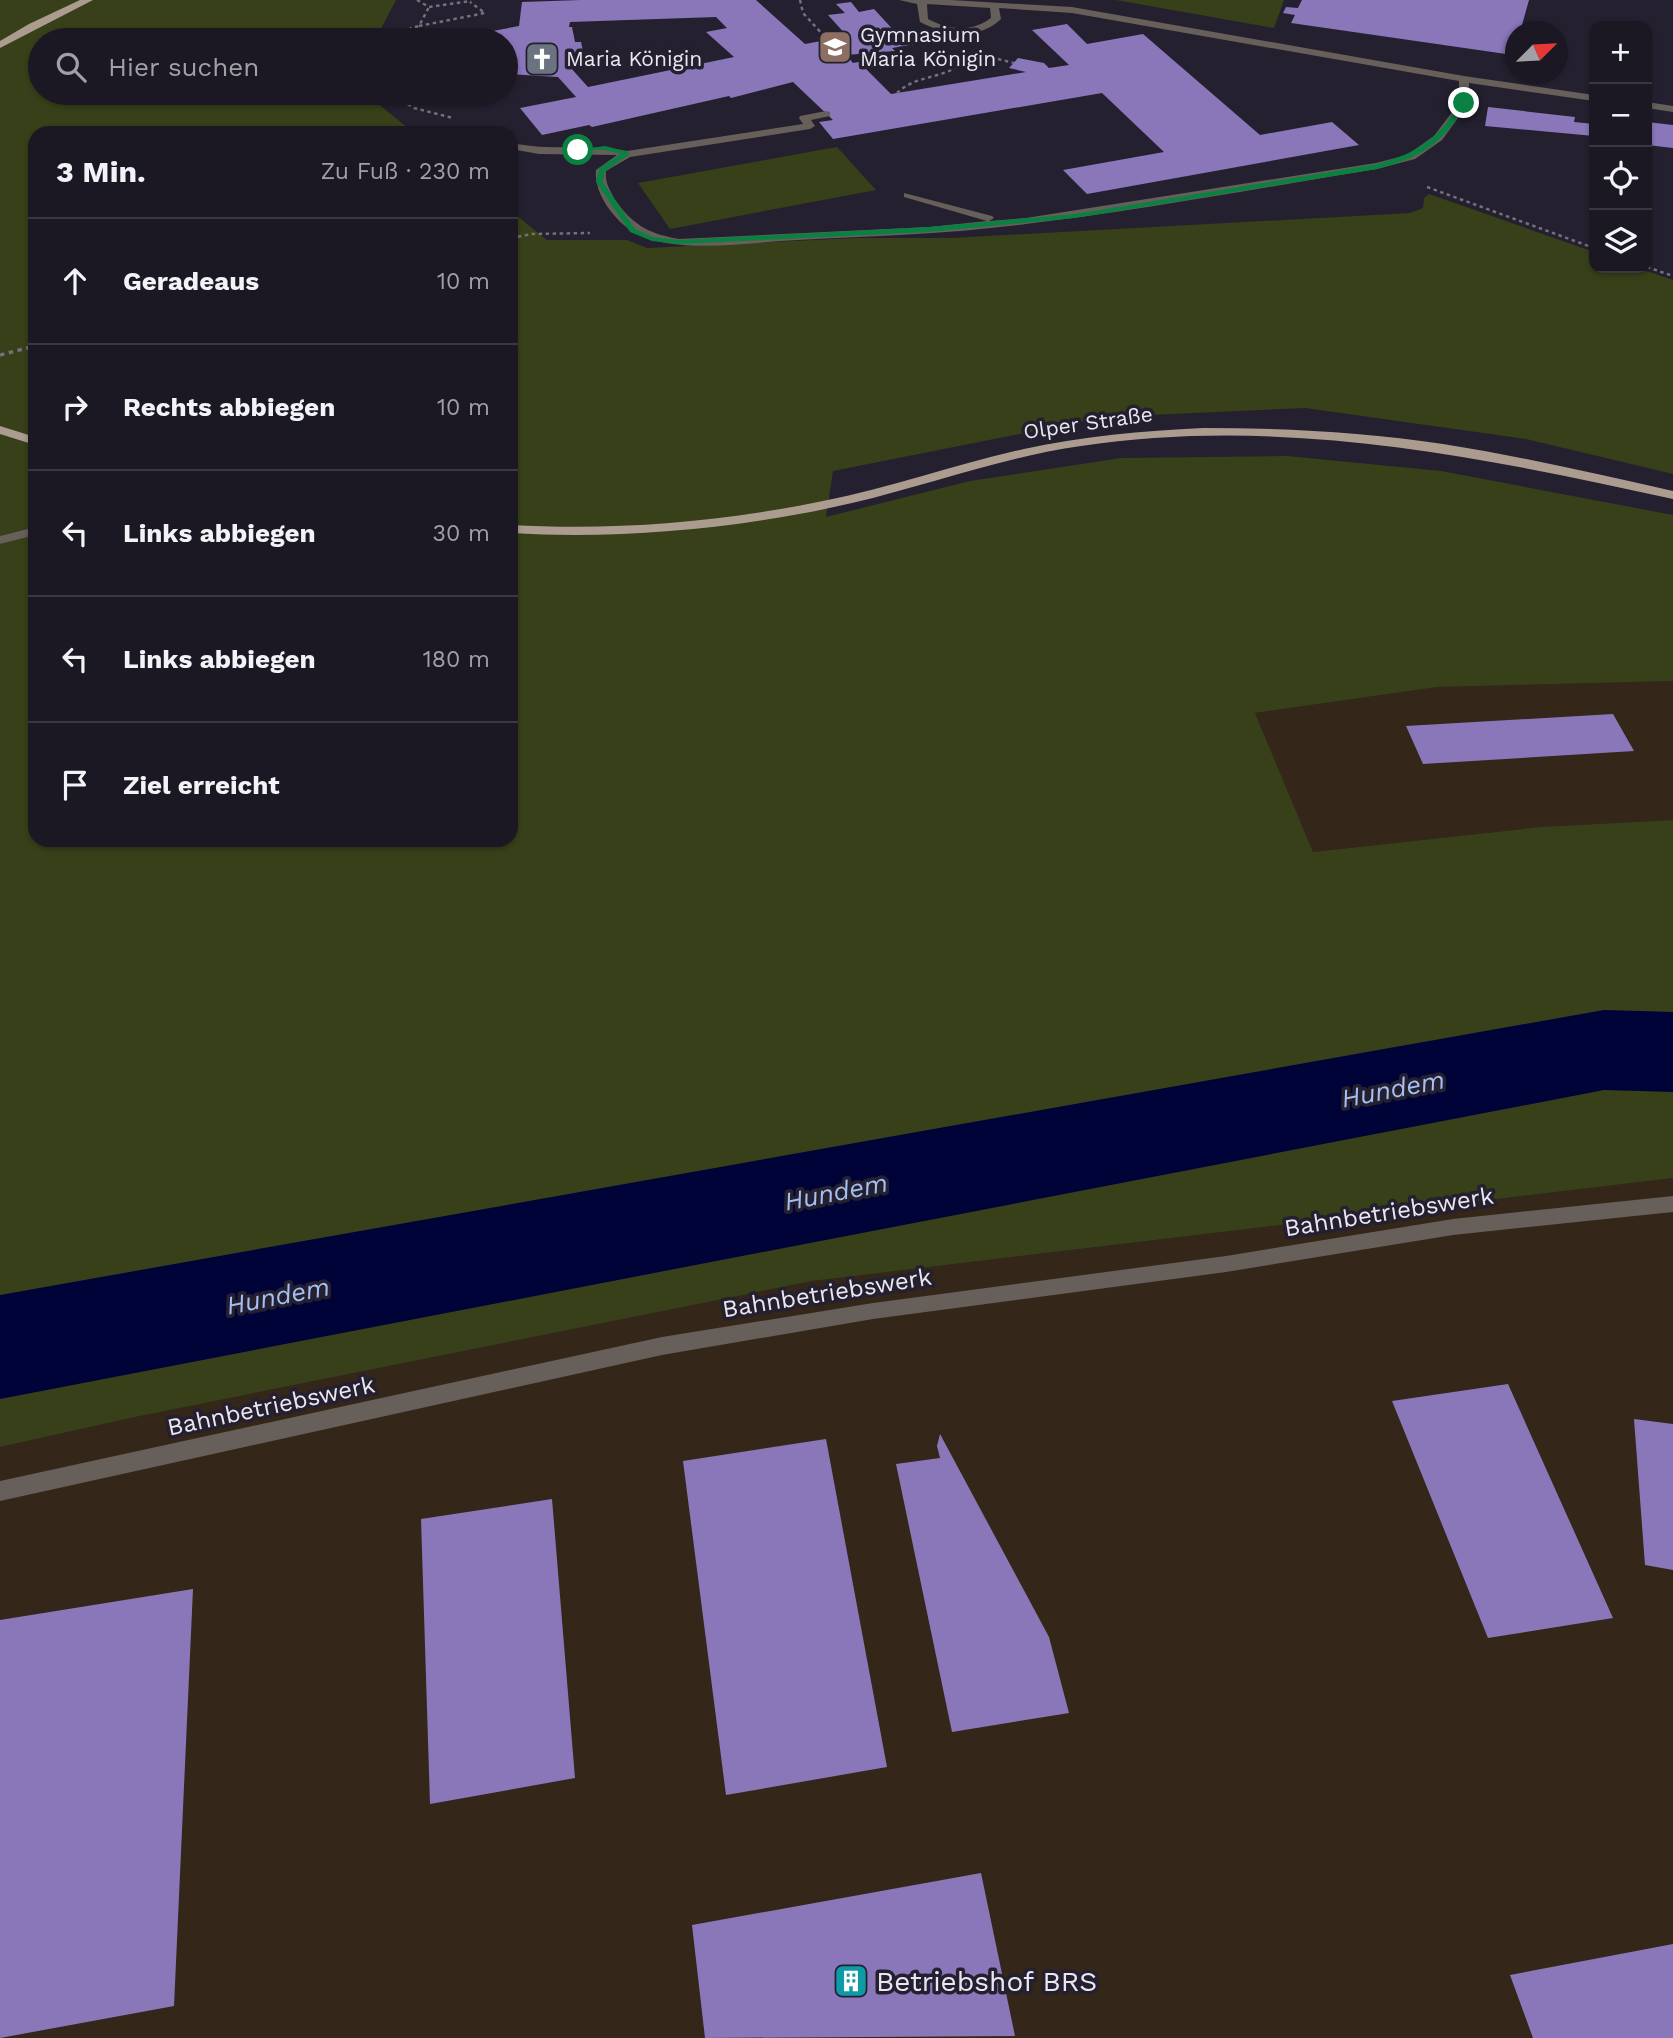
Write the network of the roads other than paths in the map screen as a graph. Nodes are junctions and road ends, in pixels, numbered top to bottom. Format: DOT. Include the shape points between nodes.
graph roads {
  1 [pos="89,0"];
  2 [pos="904,0"];
  3 [pos="1008,0"];
  4 [pos="922,1"];
  5 [pos="994,6"];
  6 [pos="1033,9"];
  7 [pos="28,28"];
  8 [pos="29,28"];
  9 [pos="0,45"];
  10 [pos="1464,79"];
  11 [pos="1589,97"];
  12 [pos="1652,107"];
  13 [pos="1673,109"];
  14 [pos="826,114"];
  15 [pos="518,146"];
  16 [pos="627,154"];
  17 [pos="908,195"];
  18 [pos="1026,221"];
  19 [pos="0,430"];
  20 [pos="28,439"];
  21 [pos="1673,495"];
  22 [pos="518,529"];
  23 [pos="28,533"];
  24 [pos="0,540"];
  25 [pos="1673,1204"];
  26 [pos="0,1491"];
  1 -- 8 [label="main road"];
  2 -- 4 [label="street"];
  3 -- 6 [label="street"];
  4 -- 5 [label="street"];
  4 -- 5 [label="street" via="923,20 953,33 988,26 996,19"];
  5 -- 6 [label="street"];
  6 -- 10 [label="street" via="1072,10"];
  7 -- 9 [label="main road"];
  10 -- 11 [label="street"];
  10 -- 18 [label="street" via="1464,103 1453,121 1411,157"];
  12 -- 13 [label="street"];
  14 -- 16 [label="street" via="804,118 810,126"];
  15 -- 16 [label="street" via="605,148"];
  16 -- 18 [label="street" via="601,170 600,182 633,231 652,239 679,242 929,230"];
  17 -- 18 [label="street" via="974,216"];
  19 -- 20 [label="main road"];
  21 -- 22 [label="main road, Olper Straße" via="1407,443 1278,433 1177,433 1036,450 792,512 695,525"];
  23 -- 24 [label="street"];
  25 -- 26 [label="street, Bahnbetriebswerk" via="1453,1227 663,1346"];
}
